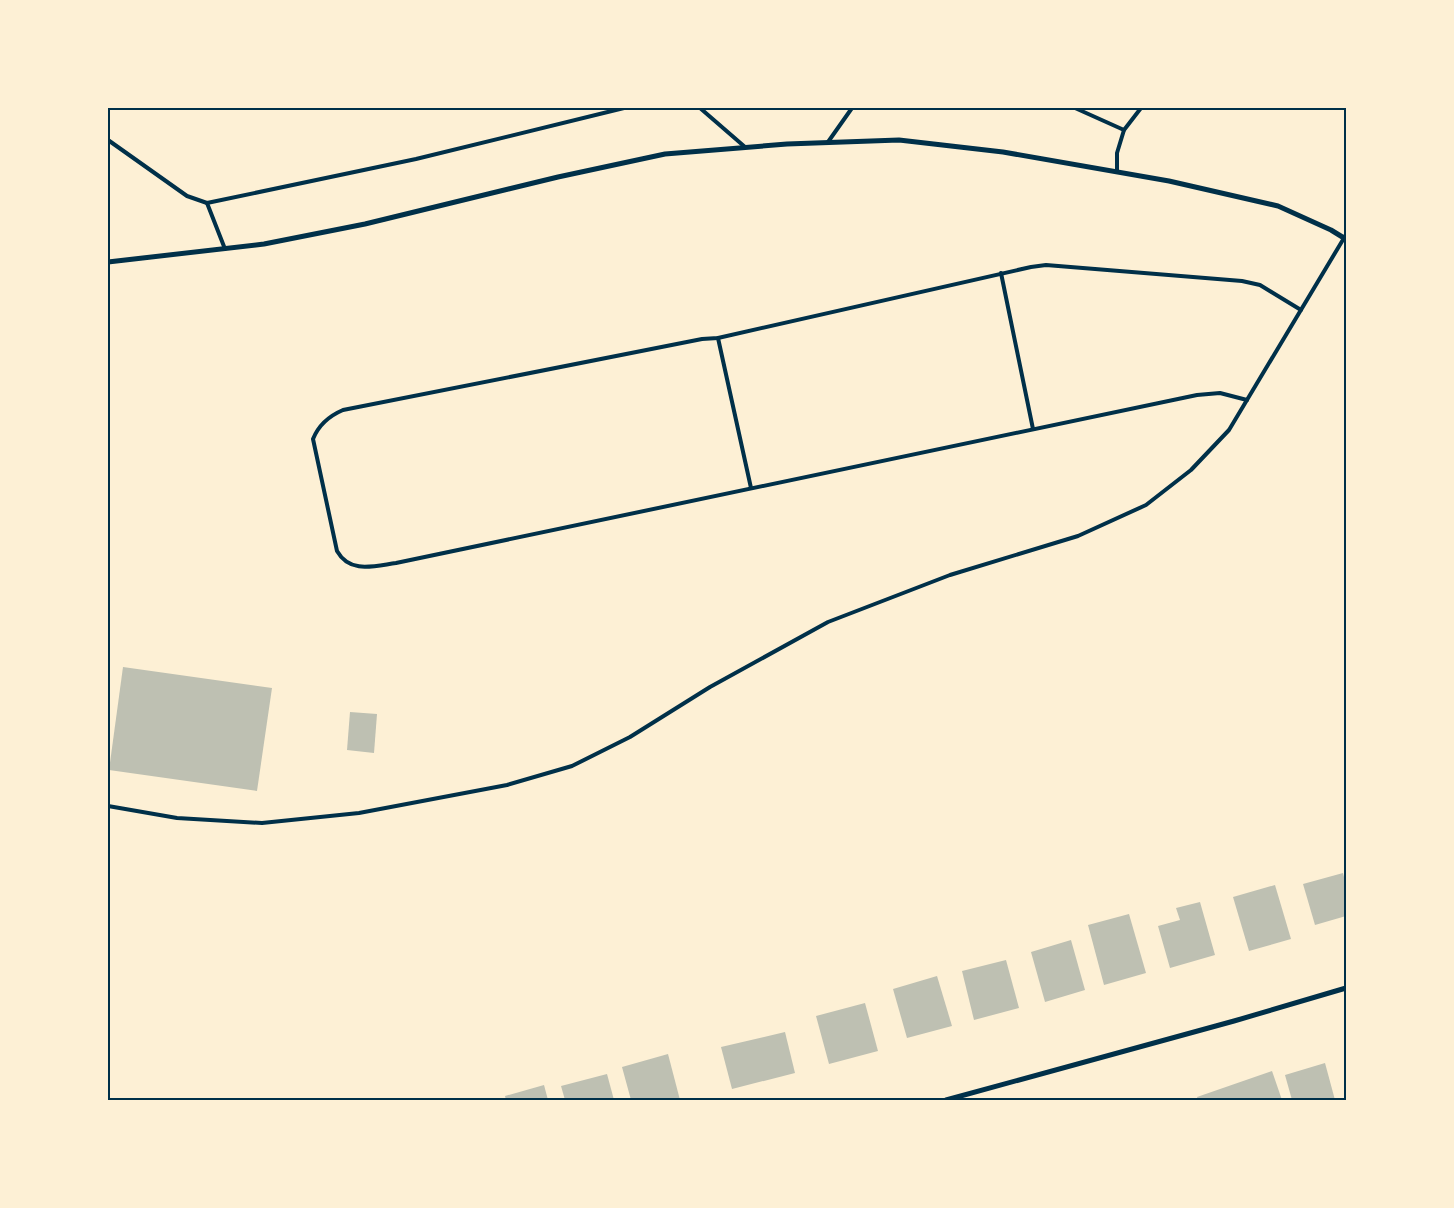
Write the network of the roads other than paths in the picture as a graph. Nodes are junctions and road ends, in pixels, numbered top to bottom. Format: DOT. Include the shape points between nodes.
graph roads {
  1 [pos="624,108"];
  2 [pos="700,108"];
  3 [pos="852,108"];
  4 [pos="1075,108"];
  5 [pos="1141,108"];
  6 [pos="1124,130"];
  7 [pos="108,140"];
  8 [pos="828,142"];
  9 [pos="745,147"];
  10 [pos="1117,172"];
  11 [pos="208,203"];
  12 [pos="1345,237"];
  13 [pos="225,249"];
  14 [pos="108,262"];
  15 [pos="1001,273"];
  16 [pos="1301,310"];
  17 [pos="718,338"];
  18 [pos="1247,400"];
  19 [pos="1033,429"];
  20 [pos="751,488"];
  21 [pos="108,806"];
  22 [pos="1346,988"];
  23 [pos="946,1100"];
  1 -- 11 [label="lane" via="416,159"];
  2 -- 9 [label="lane"];
  3 -- 8 [label="lane"];
  4 -- 6 [label="lane"];
  5 -- 6 [label="lane"];
  6 -- 10 [label="lane" via="1117,153"];
  7 -- 11 [label="lane" via="187,196"];
  8 -- 9 [label="street"];
  8 -- 10 [label="street" via="899,140 1003,152"];
  9 -- 13 [label="street" via="665,154 365,224"];
  10 -- 12 [label="street" via="1278,206"];
  11 -- 13 [label="lane"];
  12 -- 16 [label="lane"];
  13 -- 14 [label="street"];
  15 -- 16 [label="lane" via="1046,265 1242,281 1260,286"];
  15 -- 17 [label="lane"];
  15 -- 19 [label="lane"];
  16 -- 18 [label="lane"];
  17 -- 20 [label="lane"];
  17 -- 20 [label="lane" via="353,408 330,416 313,439 337,551 347,564 357,567 396,563"];
  18 -- 19 [label="lane" via="1220,393 1197,395"];
  18 -- 21 [label="lane" via="1229,430 1191,470 1146,505 1078,536 950,576 828,622 572,766 507,785 359,813 262,823 177,818"];
  19 -- 20 [label="lane"];
  22 -- 23 [label="street"];
}
